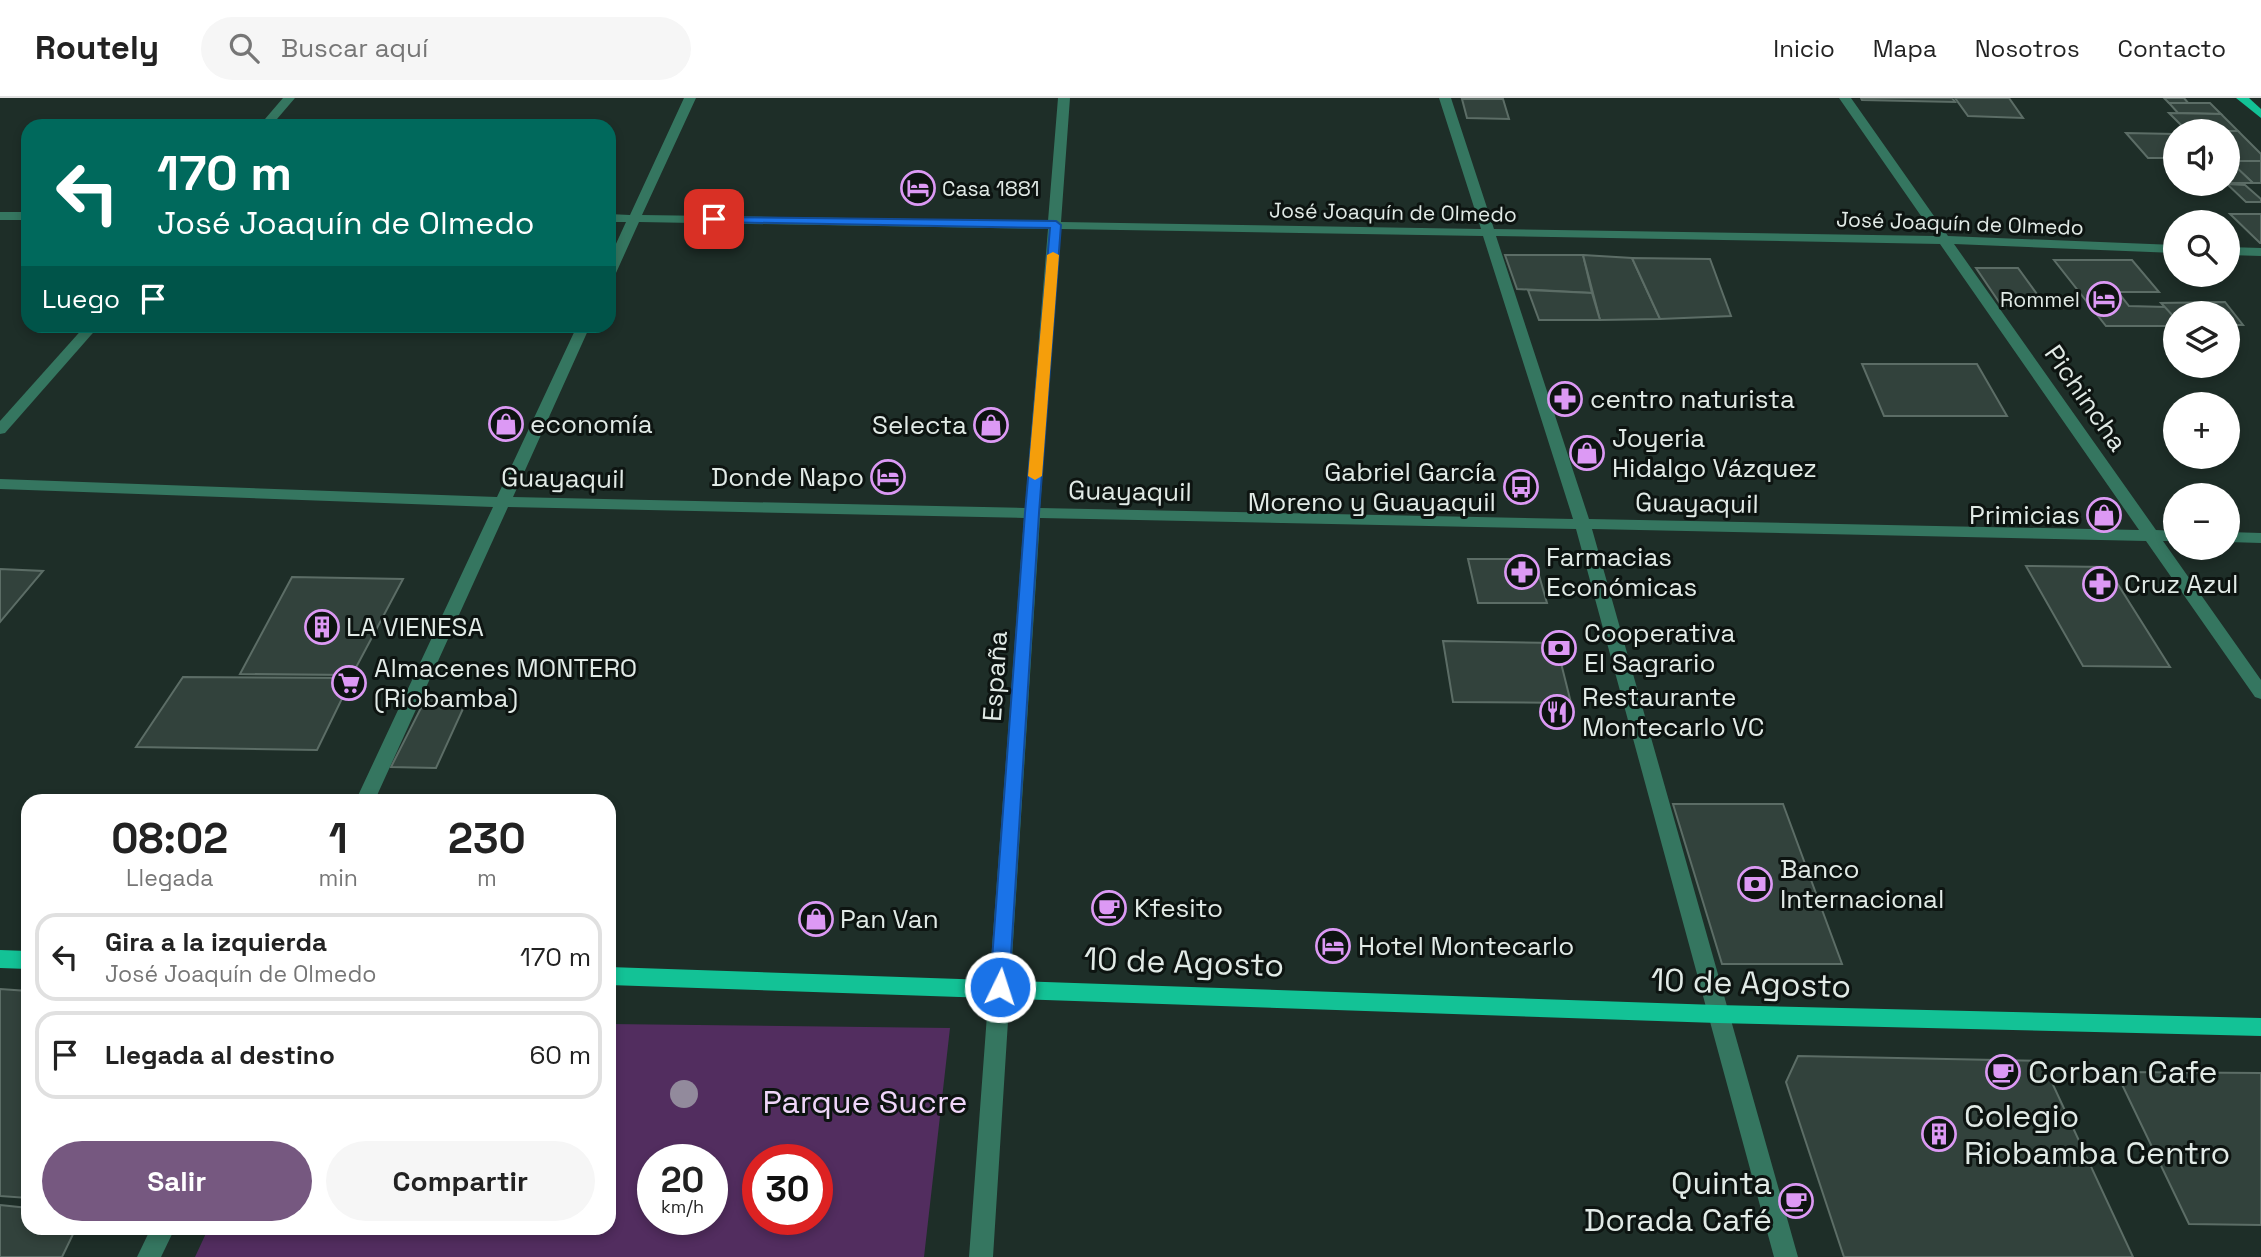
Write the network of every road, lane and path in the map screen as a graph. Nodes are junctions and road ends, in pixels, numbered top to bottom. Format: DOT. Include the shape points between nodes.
graph roads {
  1 [pos="289,98"];
  2 [pos="690,98"];
  3 [pos="1064,98"];
  4 [pos="1445,98"];
  5 [pos="1845,98"];
  6 [pos="2242,98"];
  7 [pos="2261,115"];
  8 [pos="271,119"];
  9 [pos="0,216"];
  10 [pos="21,216"];
  11 [pos="616,218"];
  12 [pos="635,218"];
  13 [pos="1056,225"];
  14 [pos="1490,233"];
  15 [pos="1946,240"];
  16 [pos="2163,249"];
  17 [pos="2240,251"];
  18 [pos="2261,252"];
  19 [pos="616,258"];
  20 [pos="86,333"];
  21 [pos="581,333"];
  22 [pos="0,430"];
  23 [pos="0,484"];
  24 [pos="501,502"];
  25 [pos="1032,513"];
  26 [pos="1583,525"];
  27 [pos="2151,536"];
  28 [pos="2163,536"];
  29 [pos="2240,537"];
  30 [pos="2261,538"];
  31 [pos="2261,693"];
  32 [pos="368,794"];
  33 [pos="0,959"];
  34 [pos="21,960"];
  35 [pos="616,975"];
  36 [pos="1000,987"];
  37 [pos="1717,1014"];
  38 [pos="2261,1027"];
  39 [pos="160,1235"];
  40 [pos="149,1257"];
  41 [pos="981,1257"];
  42 [pos="1786,1257"];
  1 -- 8 [label="street"];
  2 -- 12 [label="street"];
  3 -- 13 [label="street, España"];
  4 -- 14 [label="street"];
  5 -- 15 [label="street, Pichincha"];
  6 -- 7 [label="main road"];
  9 -- 10 [label="street"];
  11 -- 12 [label="street, José Joaquín de Olmedo"];
  12 -- 13 [label="street, José Joaquín de Olmedo"];
  12 -- 19 [label="street"];
  13 -- 14 [label="street, José Joaquín de Olmedo"];
  13 -- 25 [label="street, España"];
  14 -- 15 [label="street, José Joaquín de Olmedo"];
  14 -- 26 [label="street"];
  15 -- 16 [label="street, José Joaquín de Olmedo"];
  15 -- 27 [label="street, Pichincha"];
  17 -- 18 [label="street"];
  20 -- 22 [label="street"];
  21 -- 24 [label="street"];
  23 -- 24 [label="street, Guayaquil"];
  24 -- 25 [label="street, Guayaquil"];
  24 -- 32 [label="street"];
  25 -- 26 [label="street, Guayaquil"];
  25 -- 36 [label="street, España"];
  26 -- 27 [label="street, Guayaquil"];
  26 -- 37 [label="street"];
  27 -- 28 [label="street, Guayaquil"];
  27 -- 31 [label="street, Pichincha"];
  29 -- 30 [label="street"];
  33 -- 34 [label="main road"];
  35 -- 36 [label="main road, 10 de Agosto"];
  36 -- 37 [label="main road, 10 de Agosto"];
  36 -- 41 [label="street, España"];
  37 -- 38 [label="main road, 10 de Agosto"];
  37 -- 42 [label="street"];
  39 -- 40 [label="street"];
}
